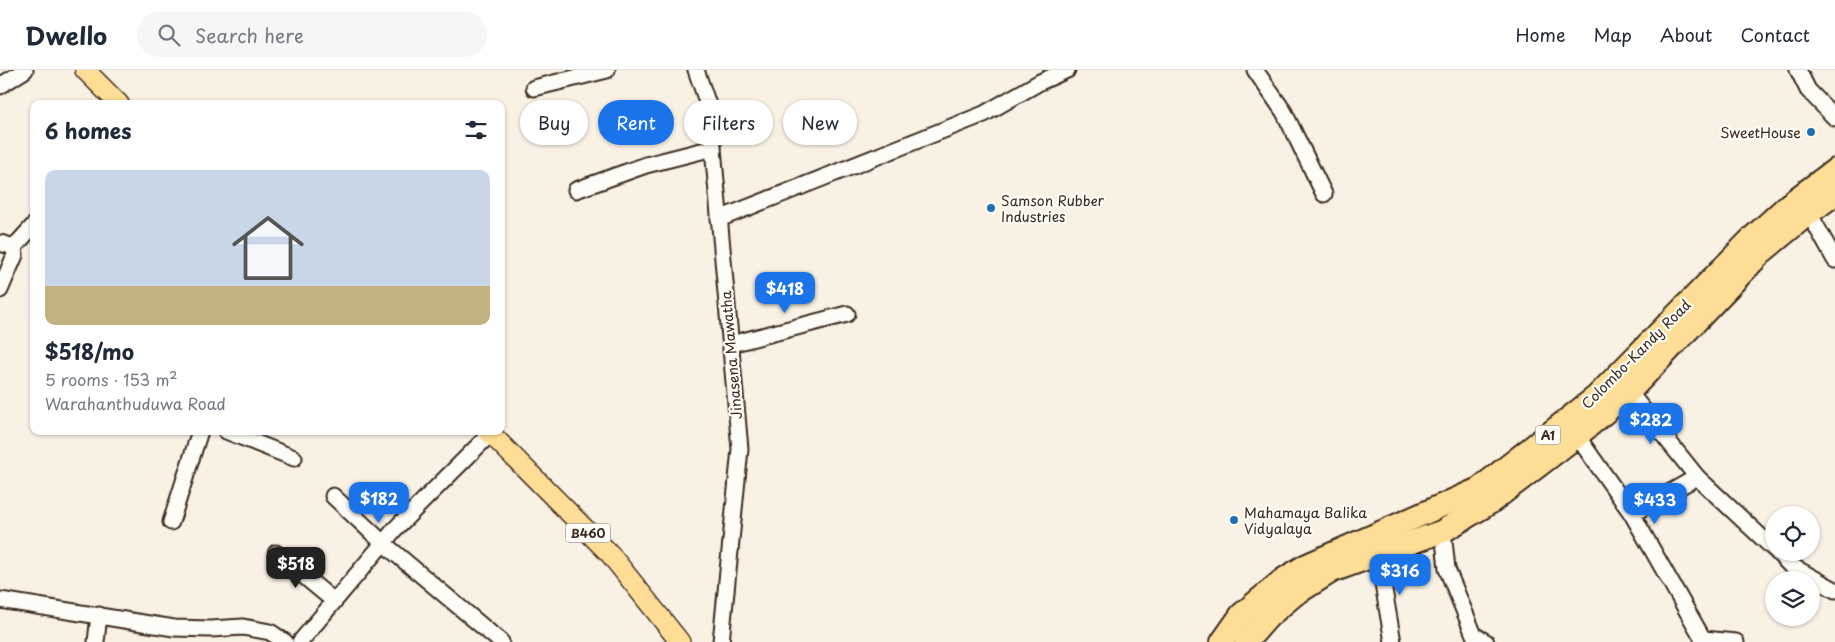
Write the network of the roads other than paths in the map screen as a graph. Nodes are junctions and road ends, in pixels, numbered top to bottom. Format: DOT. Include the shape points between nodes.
graph roads {
  1 [pos="25,70"];
  2 [pos="85,70"];
  3 [pos="607,70"];
  4 [pos="696,70"];
  5 [pos="1067,70"];
  6 [pos="1255,70"];
  7 [pos="1798,70"];
  8 [pos="0,86"];
  9 [pos="534,88"];
  10 [pos="114,100"];
  11 [pos="1835,118"];
  12 [pos="713,148"];
  13 [pos="1835,170"];
  14 [pos="576,190"];
  15 [pos="1324,194"];
  16 [pos="1835,194"];
  17 [pos="1809,213"];
  18 [pos="719,219"];
  19 [pos="30,228"];
  20 [pos="7,245"];
  21 [pos="1835,260"];
  22 [pos="0,290"];
  23 [pos="847,314"];
  24 [pos="731,344"];
  25 [pos="1630,392"];
  26 [pos="1572,428"];
  27 [pos="199,435"];
  28 [pos="236,435"];
  29 [pos="487,435"];
  30 [pos="491,435"];
  31 [pos="294,458"];
  32 [pos="1697,478"];
  33 [pos="333,496"];
  34 [pos="1632,514"];
  35 [pos="171,522"];
  36 [pos="1443,531"];
  37 [pos="1765,541"];
  38 [pos="383,543"];
  39 [pos="276,553"];
  40 [pos="1378,555"];
  41 [pos="1786,561"];
  42 [pos="1835,590"];
  43 [pos="0,600"];
  44 [pos="334,601"];
  45 [pos="99,615"];
  46 [pos="1703,640"];
  47 [pos="96,642"];
  48 [pos="285,642"];
  49 [pos="300,642"];
  50 [pos="501,642"];
  51 [pos="680,642"];
  52 [pos="721,642"];
  53 [pos="1222,642"];
  54 [pos="1246,642"];
  55 [pos="1393,642"];
  56 [pos="1486,642"];
  57 [pos="1736,642"];
  1 -- 8 [label="street"];
  2 -- 10 [label="main road"];
  3 -- 9 [label="street"];
  4 -- 12 [label="street, Jinasena Mawatha" via="712,116"];
  5 -- 18 [label="street" via="984,114"];
  6 -- 15 [label="street" via="1284,112"];
  7 -- 11 [label="street" via="1808,90"];
  12 -- 14 [label="street" via="646,164"];
  12 -- 18 [label="street, Jinasena Mawatha"];
  13 -- 26 [label="highway, Colombo-Kandy Road / A1" via="1788,205 1753,237 1596,397"];
  16 -- 17 [label="highway, Colombo-Kandy Road / A1"];
  17 -- 21 [label="street"];
  17 -- 25 [label="highway, Colombo-Kandy Road / A1" via="1762,252"];
  18 -- 24 [label="street, Jinasena Mawatha"];
  19 -- 20 [label="street"];
  20 -- 22 [label="street" via="15,255"];
  23 -- 24 [label="street"];
  24 -- 52 [label="street, Jinasena Mawatha" via="740,449"];
  25 -- 26 [label="highway, Colombo-Kandy Road / A1"];
  25 -- 32 [label="street"];
  26 -- 34 [label="street"];
  26 -- 36 [label="highway, Colombo-Kandy Road / A1" via="1491,502"];
  26 -- 53 [label="highway, Colombo-Kandy Road / A1" via="1479,489 1305,566 1241,615"];
  27 -- 35 [label="street"];
  28 -- 31 [label="street"];
  29 -- 38 [label="street"];
  30 -- 51 [label="main road, B460" via="610,554"];
  32 -- 34 [label="street"];
  32 -- 37 [label="street"];
  33 -- 38 [label="street"];
  34 -- 46 [label="street"];
  36 -- 40 [label="highway, Colombo-Kandy Road / A1"];
  36 -- 56 [label="street" via="1447,569 1474,635"];
  38 -- 44 [label="street"];
  38 -- 50 [label="street"];
  39 -- 44 [label="street"];
  40 -- 54 [label="highway, Colombo-Kandy Road / A1" via="1332,571 1294,595"];
  40 -- 55 [label="street"];
  41 -- 42 [label="street"];
  43 -- 45 [label="street"];
  44 -- 49 [label="street"];
  45 -- 47 [label="street"];
  45 -- 48 [label="street" via="174,628 243,627 270,632"];
  46 -- 57 [label="street"];
}
